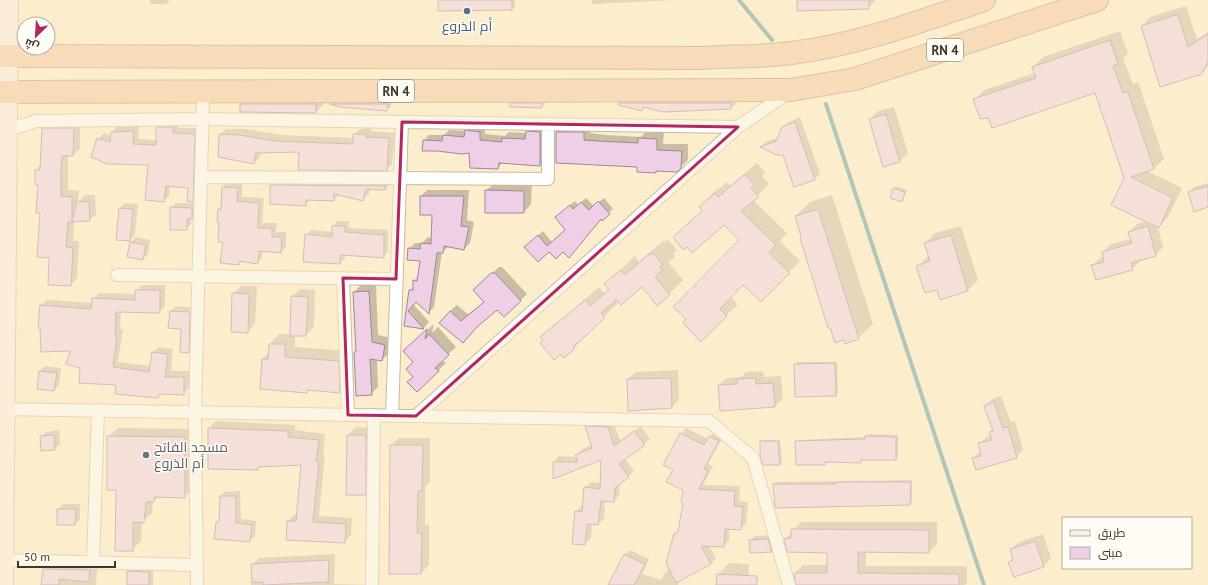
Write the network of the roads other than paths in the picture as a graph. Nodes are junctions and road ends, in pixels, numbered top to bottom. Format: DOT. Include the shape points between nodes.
graph roads {
  1 [pos="9,0"];
  2 [pos="984,0"];
  3 [pos="1097,0"];
  4 [pos="4,56"];
  5 [pos="791,90"];
  6 [pos="4,92"];
  7 [pos="203,99"];
  8 [pos="203,119"];
  9 [pos="402,122"];
  10 [pos="548,124"];
  11 [pos="738,127"];
  12 [pos="4,130"];
  13 [pos="201,177"];
  14 [pos="400,178"];
  15 [pos="117,275"];
  16 [pos="199,276"];
  17 [pos="343,278"];
  18 [pos="396,279"];
  19 [pos="3,409"];
  20 [pos="98,410"];
  21 [pos="196,412"];
  22 [pos="348,415"];
  23 [pos="374,415"];
  24 [pos="392,416"];
  25 [pos="416,416"];
  26 [pos="2,560"];
  27 [pos="93,562"];
  28 [pos="197,565"];
  29 [pos="4,585"];
  30 [pos="197,585"];
  31 [pos="372,585"];
  32 [pos="788,585"];
  1 -- 4 [label="main road"];
  2 -- 4 [label="highway, RN 4" via="841,44 791,53 703,58"];
  3 -- 5 [label="highway, RN 4" via="855,79"];
  4 -- 6 [label="main road"];
  5 -- 6 [label="highway, RN 4"];
  5 -- 11 [label="street"];
  6 -- 12 [label="main road"];
  7 -- 8 [label="street"];
  8 -- 9 [label="street"];
  8 -- 12 [label="street" via="36,121"];
  8 -- 13 [label="street"];
  9 -- 10 [label="street"];
  9 -- 14 [label="street"];
  10 -- 11 [label="street"];
  10 -- 14 [label="street" via="548,178"];
  11 -- 25 [label="street"];
  12 -- 19 [label="main road"];
  13 -- 14 [label="street"];
  13 -- 16 [label="street"];
  14 -- 18 [label="street"];
  15 -- 16 [label="street"];
  16 -- 17 [label="street"];
  16 -- 21 [label="street"];
  17 -- 18 [label="street"];
  17 -- 22 [label="street"];
  18 -- 24 [label="street"];
  19 -- 20 [label="street"];
  19 -- 26 [label="main road"];
  20 -- 21 [label="street"];
  20 -- 27 [label="street"];
  21 -- 22 [label="street"];
  21 -- 28 [label="street"];
  22 -- 23 [label="street"];
  23 -- 24 [label="street"];
  23 -- 31 [label="street"];
  24 -- 25 [label="street"];
  25 -- 32 [label="street" via="710,421 753,458"];
  26 -- 27 [label="street"];
  26 -- 29 [label="main road"];
  27 -- 28 [label="street"];
  28 -- 30 [label="street"];
}
